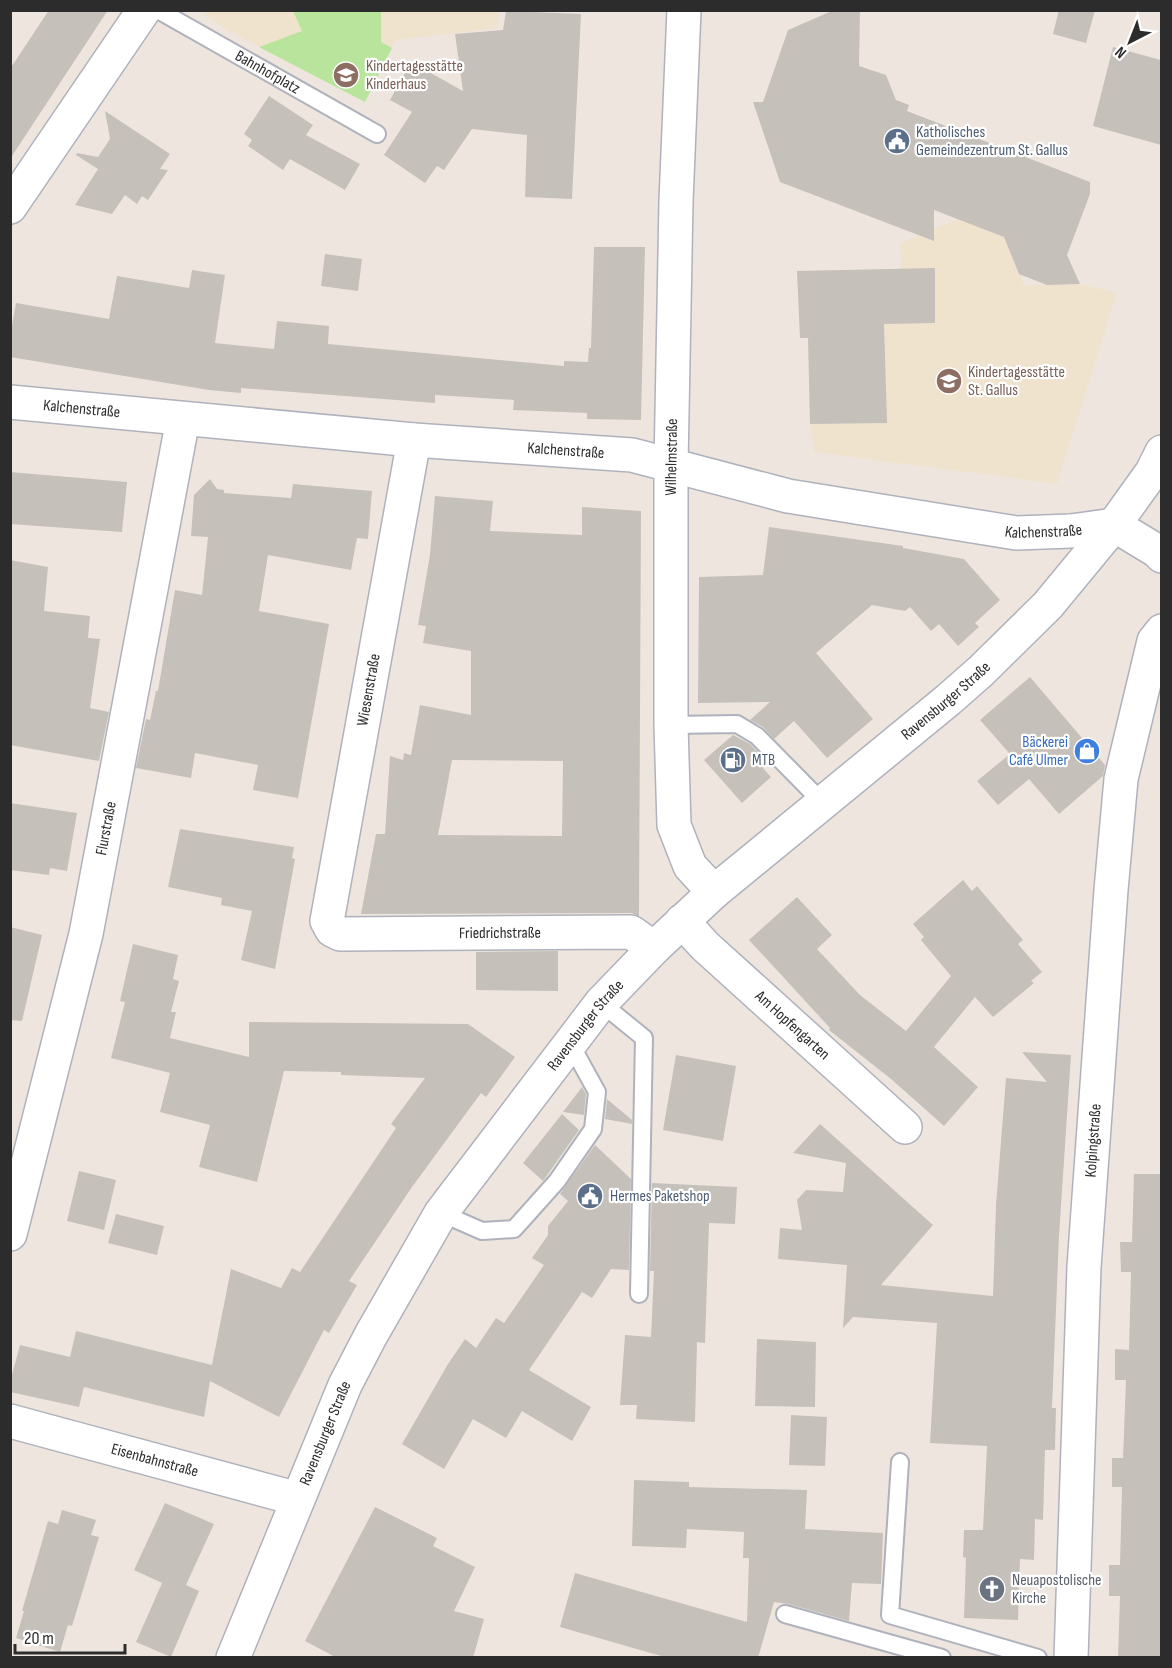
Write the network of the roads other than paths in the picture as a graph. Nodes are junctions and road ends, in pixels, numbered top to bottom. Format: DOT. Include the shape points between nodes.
graph roads {
  1 [pos="144,10"];
  2 [pos="158,10"];
  3 [pos="684,10"];
  4 [pos="376,134"];
  5 [pos="10,207"];
  6 [pos="10,402"];
  7 [pos="183,419"];
  8 [pos="414,440"];
  9 [pos="1161,452"];
  10 [pos="671,466"];
  11 [pos="1114,525"];
  12 [pos="1161,556"];
  13 [pos="1161,631"];
  14 [pos="671,725"];
  15 [pos="822,802"];
  16 [pos="714,892"];
  17 [pos="682,921"];
  18 [pos="340,934"];
  19 [pos="654,948"];
  20 [pos="601,1003"];
  21 [pos="570,1044"];
  22 [pos="905,1127"];
  23 [pos="441,1213"];
  24 [pos="10,1234"];
  25 [pos="639,1294"];
  26 [pos="10,1421"];
  27 [pos="900,1462"];
  28 [pos="298,1499"];
  29 [pos="784,1614"];
  30 [pos="233,1658"];
  31 [pos="942,1658"];
  32 [pos="1038,1658"];
  33 [pos="1071,1658"];
  1 -- 5 [label="street"];
  2 -- 4 [label="lane, Bahnhofplatz"];
  3 -- 10 [label="street, Wilhelmstraße" via="675,201"];
  6 -- 7 [label="street, Kalchenstraße"];
  7 -- 8 [label="street, Kalchenstraße"];
  7 -- 24 [label="street, Flurstraße" via="86,934"];
  8 -- 10 [label="street, Kalchenstraße" via="632,455"];
  8 -- 18 [label="street, Wiesenstraße" via="327,921"];
  9 -- 11 [label="street, Ravensburger Straße" via="1152,472"];
  10 -- 11 [label="street, Kalchenstraße" via="788,496 1016,533"];
  10 -- 14 [label="street, Wilhelmstraße"];
  11 -- 12 [label="street"];
  11 -- 15 [label="street, Ravensburger Straße" via="1048,605 981,671"];
  13 -- 33 [label="street, Kolpingstraße" via="1154,641 1121,779 1110,890 1084,1267"];
  14 -- 15 [label="lane" via="737,724 757,736"];
  14 -- 16 [label="street, Wilhelmstraße" via="674,825 690,866"];
  15 -- 16 [label="street, Ravensburger Straße"];
  16 -- 17 [label="street, Ravensburger Straße"];
  17 -- 19 [label="street, Ravensburger Straße"];
  17 -- 22 [label="street, Am Hopfengarten"];
  18 -- 19 [label="street, Friedrichstraße" via="632,932"];
  19 -- 20 [label="street, Ravensburger Straße"];
  20 -- 21 [label="street, Ravensburger Straße"];
  20 -- 25 [label="lane" via="644,1038"];
  21 -- 23 [label="street, Ravensburger Straße"];
  21 -- 23 [label="lane" via="597,1092 593,1129 557,1181 514,1229 482,1231"];
  23 -- 28 [label="street, Ravensburger Straße" via="345,1385"];
  26 -- 28 [label="street, Eisenbahnstraße"];
  27 -- 32 [label="lane" via="890,1615"];
  28 -- 30 [label="street, Ravensburger Straße"];
  29 -- 31 [label="lane"];
}
